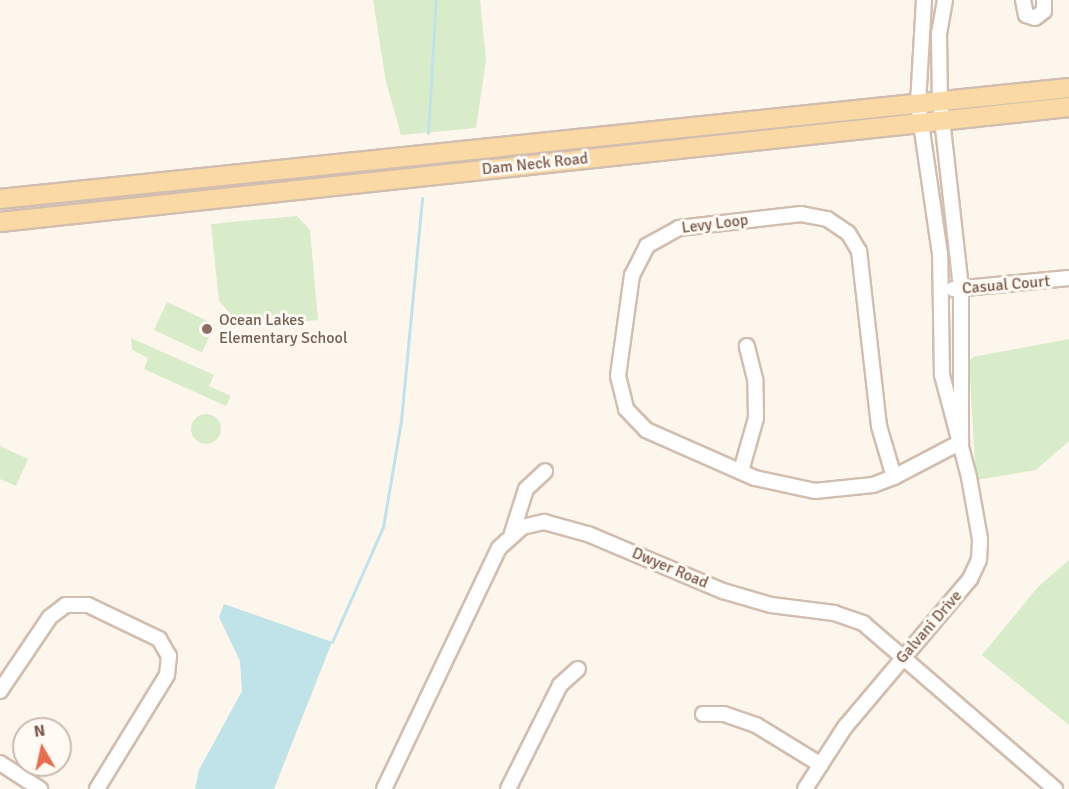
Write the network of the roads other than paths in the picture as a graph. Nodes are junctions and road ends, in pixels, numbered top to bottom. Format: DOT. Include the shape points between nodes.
graph roads {
  1 [pos="924,0"];
  2 [pos="945,0"];
  3 [pos="1023,0"];
  4 [pos="1044,0"];
  5 [pos="1069,88"];
  6 [pos="940,101"];
  7 [pos="918,104"];
  8 [pos="1069,107"];
  9 [pos="942,120"];
  10 [pos="921,123"];
  11 [pos="133,185"];
  12 [pos="0,199"];
  13 [pos="134,207"];
  14 [pos="0,222"];
  15 [pos="1069,278"];
  16 [pos="961,289"];
  17 [pos="942,290"];
  18 [pos="747,346"];
  19 [pos="961,442"];
  20 [pos="545,471"];
  21 [pos="741,471"];
  22 [pos="894,477"];
  23 [pos="512,533"];
  24 [pos="904,656"];
  25 [pos="578,669"];
  26 [pos="0,691"];
  27 [pos="702,714"];
  28 [pos="0,763"];
  29 [pos="821,765"];
  30 [pos="40,789"];
  31 [pos="97,789"];
  32 [pos="384,789"];
  33 [pos="508,789"];
  34 [pos="805,789"];
  35 [pos="1055,789"];
  1 -- 7 [label="street, Galvani Drive"];
  2 -- 6 [label="street, Galvani Drive" via="939,33"];
  3 -- 4 [label="street" via="1026,15 1035,18 1044,11"];
  5 -- 6 [label="main road, Dam Neck Road"];
  6 -- 7 [label="main road, Dam Neck Road"];
  6 -- 9 [label="street, Galvani Drive"];
  7 -- 10 [label="street, Galvani Drive"];
  7 -- 11 [label="main road, Dam Neck Road"];
  8 -- 9 [label="main road, Dam Neck Road"];
  9 -- 10 [label="main road, Dam Neck Road"];
  9 -- 16 [label="street, Galvani Drive"];
  10 -- 13 [label="main road, Dam Neck Road"];
  10 -- 17 [label="street, Galvani Drive"];
  11 -- 12 [label="main road, Dam Neck Road"];
  11 -- 13 [label="main road"];
  13 -- 14 [label="main road, Dam Neck Road"];
  15 -- 16 [label="street, Casual Court"];
  16 -- 17 [label="street, Casual Court"];
  16 -- 19 [label="street, Galvani Drive"];
  17 -- 19 [label="street, Galvani Drive" via="943,388"];
  18 -- 21 [label="street" via="755,379 756,418"];
  19 -- 22 [label="street, Levy Loop"];
  19 -- 24 [label="street, Galvani Drive" via="980,539 979,560 970,579"];
  20 -- 23 [label="street" via="526,489"];
  21 -- 22 [label="street, Levy Loop" via="772,483 814,491 854,489"];
  21 -- 22 [label="street, Levy Loop" via="646,430 626,409 618,376 632,275 647,246 668,231 801,214 838,225 860,251 879,426"];
  23 -- 24 [label="street, Dwyer Road" via="533,523 553,522 723,591 771,605 849,617 876,632"];
  23 -- 32 [label="street" via="499,548"];
  24 -- 29 [label="street, Galvani Drive"];
  24 -- 35 [label="street, Dwyer Road"];
  25 -- 33 [label="street" via="560,685"];
  26 -- 31 [label="street" via="50,618 66,605 88,604 159,639 169,656 167,675"];
  27 -- 29 [label="street" via="724,714 756,724"];
  28 -- 30 [label="street"];
  29 -- 34 [label="street, Galvani Drive"];
}
